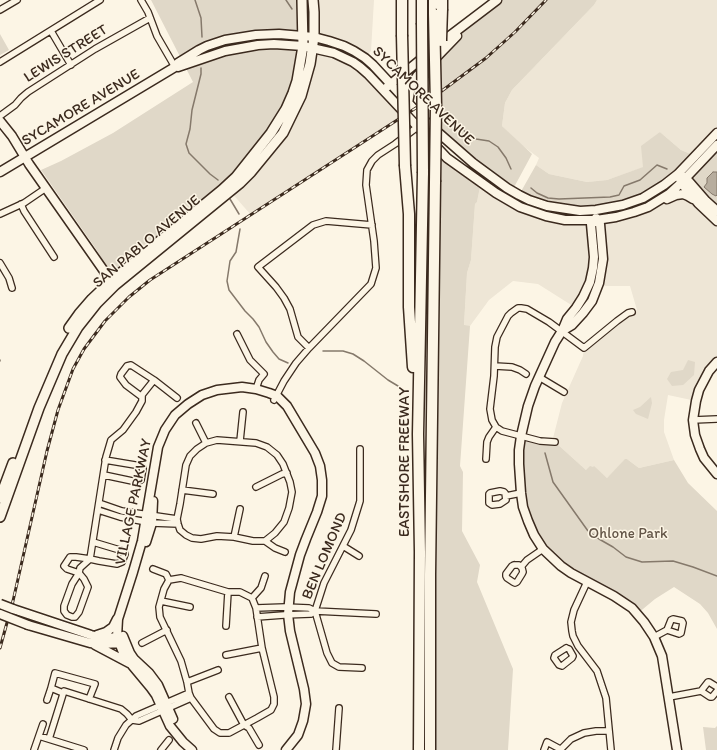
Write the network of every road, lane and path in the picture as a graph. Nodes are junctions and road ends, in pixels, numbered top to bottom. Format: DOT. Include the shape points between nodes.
graph roads {
  1 [pos="17,0"];
  2 [pos="100,0"];
  3 [pos="141,0"];
  4 [pos="302,0"];
  5 [pos="313,0"];
  6 [pos="402,0"];
  7 [pos="422,0"];
  8 [pos="434,0"];
  9 [pos="497,0"];
  10 [pos="439,8"];
  11 [pos="0,10"];
  12 [pos="480,14"];
  13 [pos="150,18"];
  14 [pos="51,31"];
  15 [pos="303,36"];
  16 [pos="314,37"];
  17 [pos="231,39"];
  18 [pos="303,46"];
  19 [pos="312,48"];
  20 [pos="232,49"];
  21 [pos="0,62"];
  22 [pos="71,65"];
  23 [pos="176,67"];
  24 [pos="390,84"];
  25 [pos="383,90"];
  26 [pos="408,103"];
  27 [pos="0,116"];
  28 [pos="0,121"];
  29 [pos="425,121"];
  30 [pos="418,127"];
  31 [pos="717,133"];
  32 [pos="717,145"];
  33 [pos="25,158"];
  34 [pos="0,172"];
  35 [pos="678,174"];
  36 [pos="684,181"];
  37 [pos="664,185"];
  38 [pos="46,188"];
  39 [pos="698,203"];
  40 [pos="22,204"];
  41 [pos="645,208"];
  42 [pos="596,210"];
  43 [pos="717,211"];
  44 [pos="0,214"];
  45 [pos="596,221"];
  46 [pos="717,221"];
  47 [pos="372,225"];
  48 [pos="54,257"];
  49 [pos="0,263"];
  50 [pos="111,280"];
  51 [pos="12,288"];
  52 [pos="632,312"];
  53 [pos="562,331"];
  54 [pos="236,334"];
  55 [pos="309,348"];
  56 [pos="717,362"];
  57 [pos="495,366"];
  58 [pos="526,374"];
  59 [pos="539,377"];
  60 [pos="154,380"];
  61 [pos="256,389"];
  62 [pos="564,392"];
  63 [pos="142,396"];
  64 [pos="177,398"];
  65 [pos="275,398"];
  66 [pos="243,412"];
  67 [pos="717,419"];
  68 [pos="694,420"];
  69 [pos="196,423"];
  70 [pos="496,427"];
  71 [pos="418,434"];
  72 [pos="521,436"];
  73 [pos="240,441"];
  74 [pos="555,442"];
  75 [pos="206,443"];
  76 [pos="360,449"];
  77 [pos="486,459"];
  78 [pos="106,460"];
  79 [pos="287,473"];
  80 [pos="717,474"];
  81 [pos="104,475"];
  82 [pos="256,487"];
  83 [pos="182,490"];
  84 [pos="521,493"];
  85 [pos="213,494"];
  86 [pos="506,496"];
  87 [pos="0,498"];
  88 [pos="99,503"];
  89 [pos="240,509"];
  90 [pos="98,510"];
  91 [pos="0,518"];
  92 [pos="149,519"];
  93 [pos="177,522"];
  94 [pos="234,537"];
  95 [pos="265,541"];
  96 [pos="93,542"];
  97 [pos="343,546"];
  98 [pos="542,549"];
  99 [pos="285,552"];
  100 [pos="359,556"];
  101 [pos="90,559"];
  102 [pos="520,566"];
  103 [pos="153,569"];
  104 [pos="79,573"];
  105 [pos="265,576"];
  106 [pos="170,580"];
  107 [pos="587,582"];
  108 [pos="228,592"];
  109 [pos="252,598"];
  110 [pos="161,601"];
  111 [pos="0,604"];
  112 [pos="190,607"];
  113 [pos="256,608"];
  114 [pos="286,611"];
  115 [pos="315,611"];
  116 [pos="0,614"];
  117 [pos="376,614"];
  118 [pos="257,616"];
  119 [pos="118,619"];
  120 [pos="226,626"];
  121 [pos="167,630"];
  122 [pos="667,630"];
  123 [pos="654,637"];
  124 [pos="92,639"];
  125 [pos="121,640"];
  126 [pos="142,643"];
  127 [pos="578,646"];
  128 [pos="262,648"];
  129 [pos="571,652"];
  130 [pos="226,655"];
  131 [pos="131,664"];
  132 [pos="362,668"];
  133 [pos="218,670"];
  134 [pos="187,682"];
  135 [pos="717,687"];
  136 [pos="51,688"];
  137 [pos="717,690"];
  138 [pos="701,691"];
  139 [pos="63,693"];
  140 [pos="190,695"];
  141 [pos="229,697"];
  142 [pos="669,697"];
  143 [pos="89,699"];
  144 [pos="47,700"];
  145 [pos="164,707"];
  146 [pos="339,708"];
  147 [pos="132,720"];
  148 [pos="43,724"];
  149 [pos="244,725"];
  150 [pos="609,731"];
  151 [pos="39,736"];
  152 [pos="49,739"];
  153 [pos="169,740"];
  154 [pos="259,745"];
  155 [pos="77,749"];
  156 [pos="34,750"];
  157 [pos="84,750"];
  158 [pos="114,750"];
  159 [pos="161,750"];
  160 [pos="192,750"];
  161 [pos="199,750"];
  162 [pos="280,750"];
  163 [pos="286,750"];
  164 [pos="336,750"];
  165 [pos="419,750"];
  166 [pos="430,750"];
  167 [pos="544,750"];
  168 [pos="560,750"];
  169 [pos="611,750"];
  170 [pos="677,750"];
  1 -- 11 [label="street"];
  2 -- 14 [label="street"];
  3 -- 13 [label="street"];
  4 -- 15 [label="main road, SAN PABLO AVENUE"];
  5 -- 16 [label="main road, SAN PABLO AVENUE"];
  6 -- 71 [label="highway, bridge" via="405,166 409,214 409,307"];
  7 -- 71 [label="highway, EASTSHORE FREEWAY, bridge"];
  8 -- 10 [label="highway"];
  9 -- 12 [label="street"];
  10 -- 166 [label="highway, EASTSHORE FREEWAY, bridge" via="442,39 435,52"];
  12 -- 24 [label="street"];
  12 -- 26 [label="street" via="417,76 411,86"];
  13 -- 22 [label="street, LEWIS STREET"];
  13 -- 23 [label="street" via="157,36"];
  14 -- 21 [label="street"];
  14 -- 22 [label="street"];
  15 -- 16 [label="street, SYCAMORE AVENUE"];
  15 -- 17 [label="street, SYCAMORE AVENUE" via="261,34"];
  15 -- 18 [label="main road, SAN PABLO AVENUE"];
  16 -- 19 [label="main road, SAN PABLO AVENUE"];
  16 -- 24 [label="street, SYCAMORE AVENUE" via="354,51 365,58"];
  17 -- 20 [label="street"];
  17 -- 23 [label="street, SYCAMORE AVENUE" via="199,50"];
  18 -- 19 [label="street, SYCAMORE AVENUE"];
  18 -- 20 [label="street, SYCAMORE AVENUE" via="274,44"];
  18 -- 50 [label="main road, SAN PABLO AVENUE" via="297,81 291,98 272,132 256,152 222,190"];
  19 -- 25 [label="street, SYCAMORE AVENUE" via="334,53 353,62"];
  19 -- 91 [label="main road, SAN PABLO AVENUE" via="301,96 283,133 251,172 115,285 72,335 40,408"];
  20 -- 23 [label="street, SYCAMORE AVENUE"];
  22 -- 27 [label="street, LEWIS STREET" via="24,95"];
  23 -- 33 [label="street, SYCAMORE AVENUE"];
  24 -- 25 [label="street"];
  24 -- 26 [label="street, SYCAMORE AVENUE"];
  25 -- 30 [label="street, SYCAMORE AVENUE"];
  26 -- 29 [label="street, SYCAMORE AVENUE"];
  28 -- 33 [label="street"];
  29 -- 30 [label="street"];
  29 -- 42 [label="street, SYCAMORE AVENUE" via="473,163 524,198 565,209"];
  30 -- 45 [label="street, SYCAMORE AVENUE" via="447,158 520,207 565,220"];
  30 -- 47 [label="street" via="378,155 367,170 366,185"];
  31 -- 35 [label="street, SYCAMORE AVENUE"];
  32 -- 36 [label="street, SYCAMORE AVENUE"];
  33 -- 34 [label="street, SYCAMORE AVENUE"];
  33 -- 38 [label="street"];
  35 -- 36 [label="street"];
  35 -- 37 [label="street, SYCAMORE AVENUE"];
  36 -- 39 [label="street"];
  36 -- 41 [label="street, SYCAMORE AVENUE" via="669,194"];
  36 -- 43 [label="street"];
  37 -- 41 [label="street" via="659,193 642,203 641,207"];
  37 -- 42 [label="street, SYCAMORE AVENUE" via="643,198 624,205"];
  38 -- 40 [label="street"];
  38 -- 50 [label="street"];
  39 -- 41 [label="street" via="683,194"];
  39 -- 46 [label="street"];
  40 -- 44 [label="street"];
  40 -- 48 [label="street"];
  41 -- 45 [label="street, SYCAMORE AVENUE"];
  42 -- 45 [label="street"];
  45 -- 53 [label="street" via="591,224 594,257 590,282"];
  47 -- 55 [label="street" via="376,268 371,284"];
  47 -- 55 [label="street" via="326,221 313,225 258,267 284,298 298,337"];
  49 -- 51 [label="street"];
  50 -- 87 [label="main road, SAN PABLO AVENUE" via="92,298 63,339"];
  52 -- 53 [label="street" via="584,348"];
  53 -- 57 [label="street" via="527,309 514,310 497,337"];
  53 -- 59 [label="street"];
  54 -- 61 [label="street" via="250,360 264,374"];
  55 -- 65 [label="street" via="296,363"];
  56 -- 68 [label="street" via="699,390"];
  57 -- 58 [label="street" via="512,367"];
  57 -- 70 [label="street" via="490,409"];
  59 -- 62 [label="street"];
  59 -- 72 [label="street" via="528,406"];
  60 -- 63 [label="street"];
  60 -- 63 [label="street" via="131,366 121,374 120,378 126,385"];
  60 -- 64 [label="street"];
  61 -- 65 [label="street, VILLAGE PARKWAY"];
  61 -- 92 [label="street, VILLAGE PARKWAY" via="217,390 202,395 175,415 158,447"];
  63 -- 78 [label="street" via="142,401 124,430 111,440"];
  65 -- 92 [label="street, VILLAGE PARKWAY" via="242,392 218,395 204,399 178,418 163,448"];
  65 -- 114 [label="street, VILLAGE PARKWAY" via="287,406 315,453 322,480 318,512 300,555"];
  66 -- 73 [label="street"];
  67 -- 68 [label="street"];
  68 -- 80 [label="street" via="695,435 700,449"];
  69 -- 75 [label="street"];
  70 -- 72 [label="street"];
  70 -- 77 [label="street" via="487,442"];
  71 -- 165 [label="highway, EASTSHORE FREEWAY"];
  72 -- 74 [label="street"];
  72 -- 84 [label="street"];
  73 -- 75 [label="street" via="217,440"];
  73 -- 79 [label="street" via="267,447 277,455"];
  75 -- 83 [label="street" via="190,456"];
  76 -- 97 [label="street, BEN LOMOND" via="360,501"];
  78 -- 81 [label="street"];
  78 -- 81 [label="street" via="143,468 141,480 137,482"];
  79 -- 82 [label="street"];
  79 -- 95 [label="street" via="292,492 289,508 284,522"];
  81 -- 88 [label="street"];
  83 -- 85 [label="street"];
  83 -- 93 [label="street"];
  84 -- 86 [label="street"];
  84 -- 98 [label="street" via="528,521"];
  88 -- 90 [label="street"];
  88 -- 92 [label="street"];
  89 -- 94 [label="street"];
  90 -- 92 [label="street" via="120,517"];
  90 -- 96 [label="street"];
  92 -- 93 [label="street"];
  92 -- 119 [label="street, VILLAGE PARKWAY"];
  92 -- 125 [label="street, VILLAGE PARKWAY" via="138,573 122,619"];
  93 -- 94 [label="street" via="180,530 192,538"];
  94 -- 95 [label="street"];
  95 -- 99 [label="street"];
  96 -- 101 [label="street"];
  96 -- 101 [label="street" via="123,550 125,554 122,562 117,564"];
  97 -- 100 [label="street"];
  97 -- 115 [label="street, BEN LOMOND" via="324,583"];
  98 -- 102 [label="street"];
  98 -- 107 [label="street" via="571,574"];
  101 -- 104 [label="street" via="80,568"];
  101 -- 104 [label="street" via="70,558 64,566"];
  103 -- 106 [label="street" via="166,574"];
  104 -- 104 [label="street" via="88,586 79,612 72,617 64,611 64,606"];
  105 -- 109 [label="street" via="261,588"];
  106 -- 108 [label="street" via="181,578"];
  106 -- 110 [label="street"];
  107 -- 123 [label="street" via="632,608"];
  107 -- 127 [label="street" via="572,618 573,636"];
  108 -- 109 [label="street" via="240,592"];
  108 -- 120 [label="street"];
  109 -- 113 [label="street"];
  110 -- 112 [label="street"];
  110 -- 121 [label="street" via="160,617"];
  111 -- 124 [label="street, bridge"];
  113 -- 114 [label="street"];
  113 -- 118 [label="street"];
  114 -- 115 [label="street" via="311,614"];
  114 -- 118 [label="street"];
  114 -- 162 [label="street, VILLAGE PARKWAY" via="286,632 302,704 294,733"];
  114 -- 163 [label="street, VILLAGE PARKWAY" via="306,704 298,735"];
  115 -- 117 [label="street"];
  115 -- 132 [label="street, BEN LOMOND" via="332,663 339,667"];
  116 -- 124 [label="street, bridge" via="28,625"];
  118 -- 128 [label="street"];
  119 -- 124 [label="street" via="112,628"];
  119 -- 125 [label="street, VILLAGE PARKWAY"];
  121 -- 126 [label="street"];
  121 -- 134 [label="street"];
  122 -- 123 [label="street"];
  123 -- 142 [label="street" via="662,656"];
  124 -- 125 [label="street" via="101,644"];
  124 -- 131 [label="street" via="98,647"];
  125 -- 131 [label="street, VILLAGE PARKWAY" via="124,655"];
  125 -- 145 [label="street, VILLAGE PARKWAY" via="134,659 158,685"];
  127 -- 129 [label="street"];
  127 -- 150 [label="street" via="597,671 606,698"];
  128 -- 130 [label="street"];
  128 -- 149 [label="street" via="274,704 271,710"];
  131 -- 145 [label="street, VILLAGE PARKWAY"];
  133 -- 134 [label="street"];
  134 -- 140 [label="street"];
  135 -- 138 [label="street" via="708,682"];
  136 -- 139 [label="street"];
  136 -- 143 [label="street" via="56,673 95,684"];
  136 -- 144 [label="street"];
  137 -- 138 [label="street" via="712,697"];
  138 -- 142 [label="street"];
  139 -- 143 [label="street" via="64,691"];
  139 -- 152 [label="street"];
  140 -- 145 [label="street"];
  140 -- 149 [label="street" via="214,729 228,733"];
  141 -- 149 [label="street"];
  142 -- 170 [label="street"];
  143 -- 147 [label="street" via="122,709"];
  145 -- 147 [label="street" via="136,716"];
  145 -- 160 [label="street, VILLAGE PARKWAY" via="170,726"];
  145 -- 161 [label="street, VILLAGE PARKWAY" via="186,739"];
  146 -- 164 [label="street"];
  147 -- 158 [label="street" via="118,738"];
  148 -- 151 [label="street"];
  149 -- 154 [label="street" via="249,728"];
  150 -- 168 [label="street" via="584,733 571,739"];
  150 -- 169 [label="street"];
  151 -- 152 [label="street"];
  151 -- 156 [label="street"];
  152 -- 155 [label="street"];
  153 -- 159 [label="street"];
  155 -- 157 [label="street"];
  167 -- 168 [label="street" via="547,742"];
}
